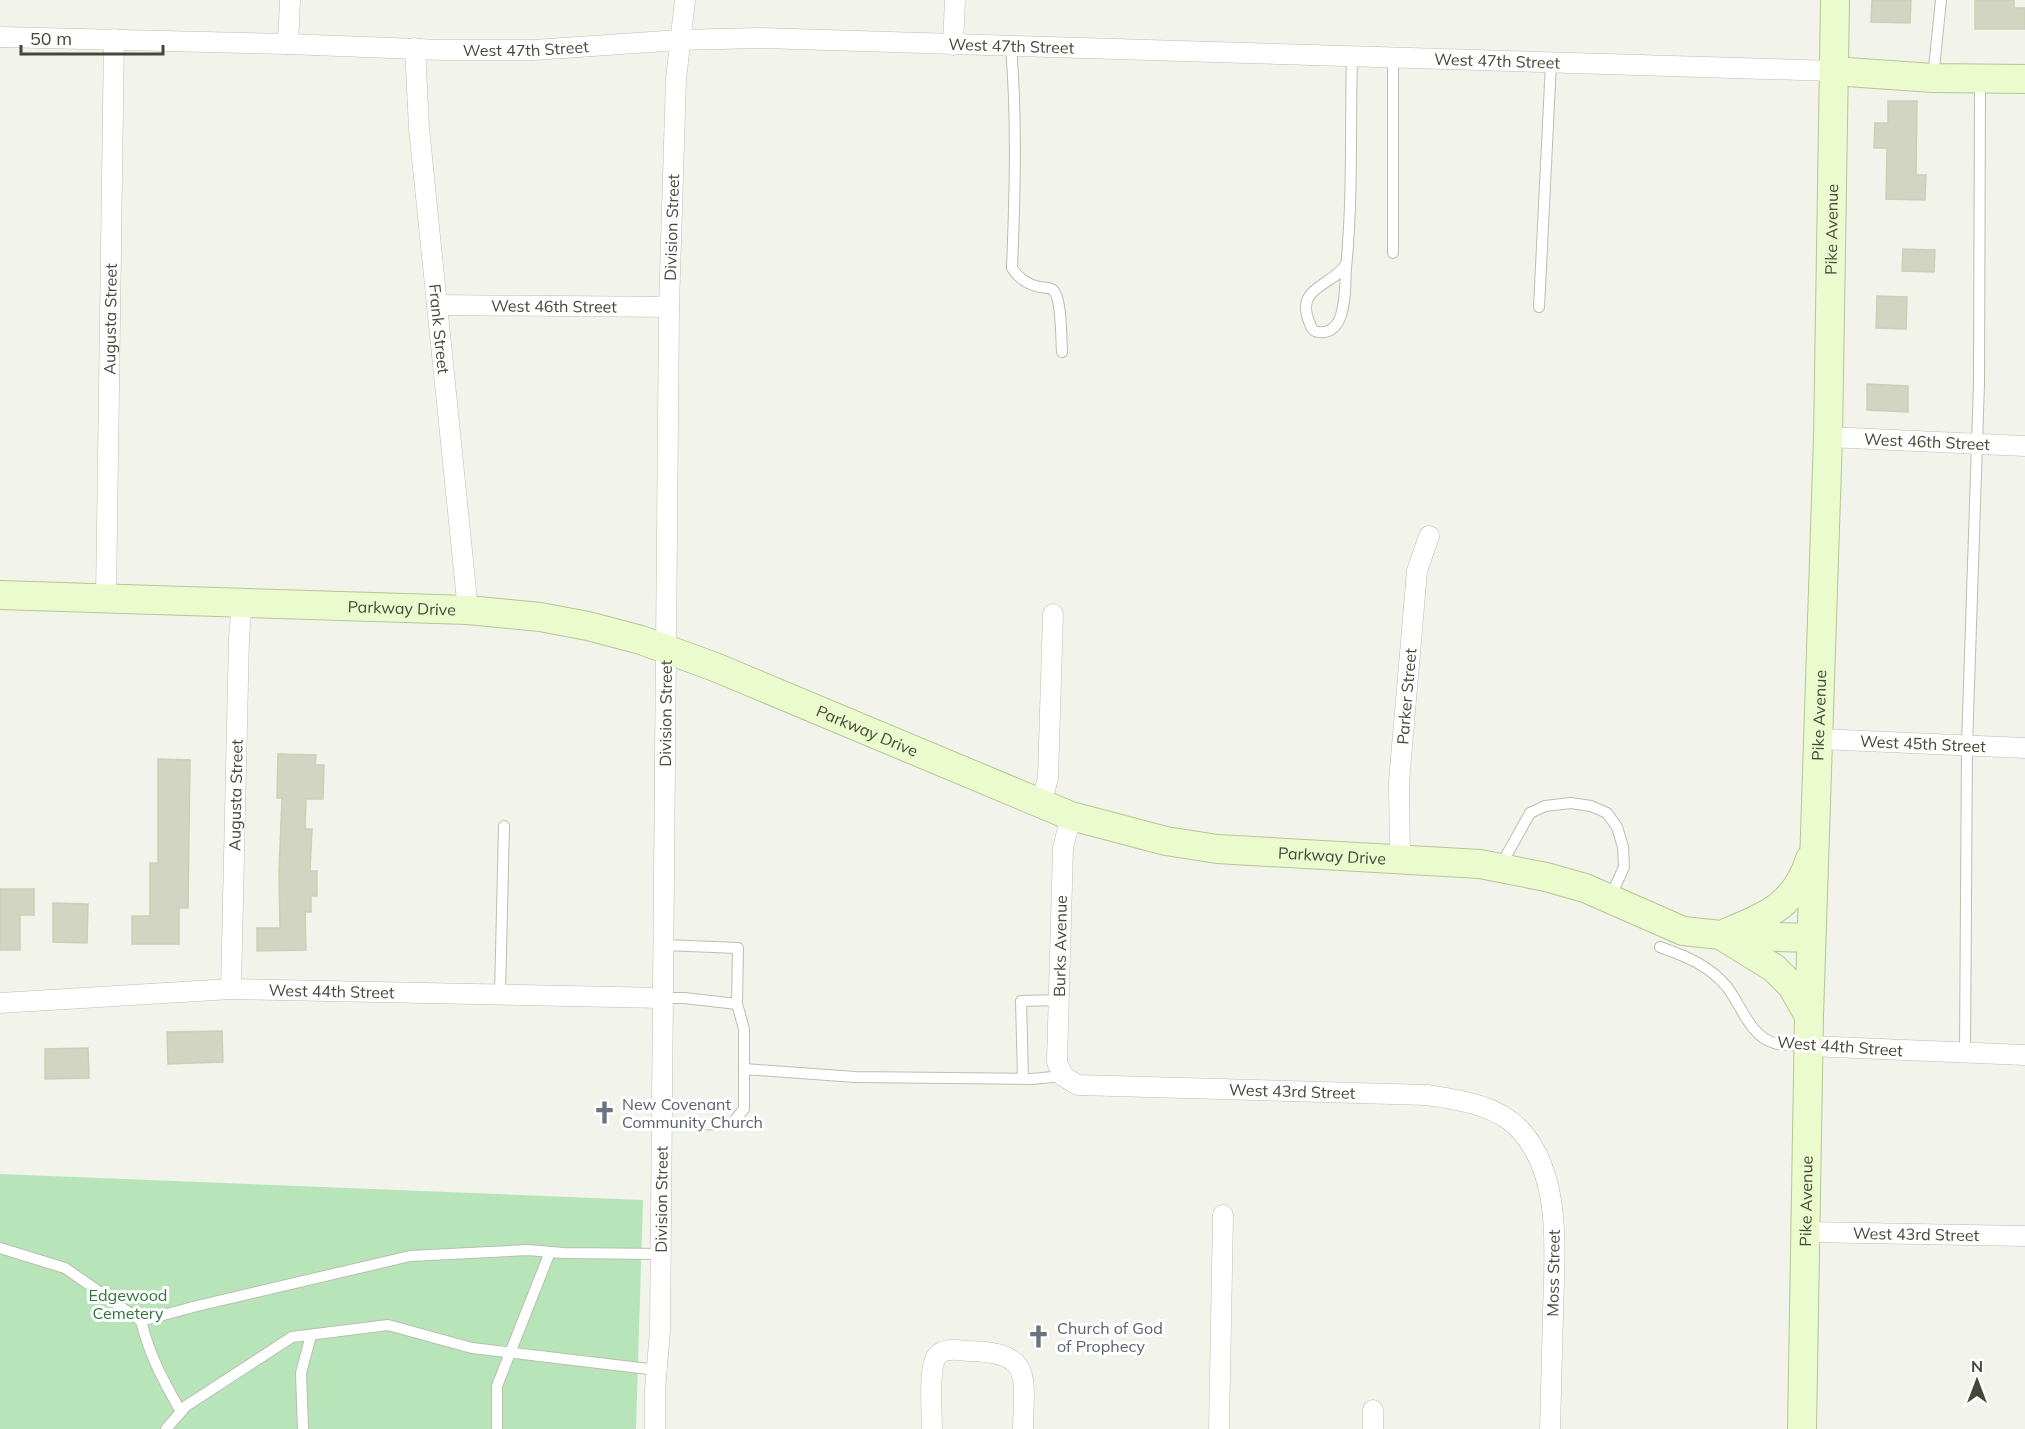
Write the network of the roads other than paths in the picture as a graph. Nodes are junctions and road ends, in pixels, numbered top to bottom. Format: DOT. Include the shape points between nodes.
graph roads {
  1 [pos="685,0"];
  2 [pos="955,0"];
  3 [pos="1835,0"];
  4 [pos="1941,0"];
  5 [pos="294,1"];
  6 [pos="0,37"];
  7 [pos="114,39"];
  8 [pos="680,40"];
  9 [pos="288,44"];
  10 [pos="953,45"];
  11 [pos="1011,46"];
  12 [pos="415,48"];
  13 [pos="1352,56"];
  14 [pos="1393,57"];
  15 [pos="1551,63"];
  16 [pos="1833,71"];
  17 [pos="1933,78"];
  18 [pos="1980,78"];
  19 [pos="2025,80"];
  20 [pos="1393,253"];
  21 [pos="1346,264"];
  22 [pos="437,305"];
  23 [pos="669,307"];
  24 [pos="1539,307"];
  25 [pos="1062,352"];
  26 [pos="1828,437"];
  27 [pos="1977,444"];
  28 [pos="2025,446"];
  29 [pos="1430,537"];
  30 [pos="0,595"];
  31 [pos="105,598"];
  32 [pos="242,603"];
  33 [pos="468,610"];
  34 [pos="1053,614"];
  35 [pos="668,650"];
  36 [pos="1819,739"];
  37 [pos="1967,746"];
  38 [pos="2025,748"];
  39 [pos="1041,804"];
  40 [pos="1071,816"];
  41 [pos="504,826"];
  42 [pos="1815,843"];
  43 [pos="1400,858"];
  44 [pos="1500,867"];
  45 [pos="1610,898"];
  46 [pos="1721,935"];
  47 [pos="1811,938"];
  48 [pos="664,945"];
  49 [pos="1660,947"];
  50 [pos="231,989"];
  51 [pos="500,994"];
  52 [pos="663,998"];
  53 [pos="1059,1000"];
  54 [pos="0,1003"];
  55 [pos="737,1004"];
  56 [pos="1809,1016"];
  57 [pos="1809,1046"];
  58 [pos="1965,1053"];
  59 [pos="2025,1055"];
  60 [pos="744,1069"];
  61 [pos="1063,1076"];
  62 [pos="1023,1078"];
  63 [pos="662,1123"];
  64 [pos="1516,1127"];
  65 [pos="1223,1215"];
  66 [pos="1806,1232"];
  67 [pos="2025,1236"];
  68 [pos="0,1248"];
  69 [pos="550,1252"];
  70 [pos="660,1254"];
  71 [pos="141,1321"];
  72 [pos="310,1335"];
  73 [pos="509,1353"];
  74 [pos="657,1370"];
  75 [pos="181,1412"];
  76 [pos="166,1429"];
  77 [pos="303,1429"];
  78 [pos="496,1429"];
  79 [pos="655,1429"];
  80 [pos="932,1429"];
  81 [pos="1023,1429"];
  82 [pos="1219,1429"];
  83 [pos="1550,1429"];
  84 [pos="1802,1429"];
  1 -- 8 [label="street, Division Street"];
  2 -- 10 [label="street"];
  3 -- 16 [label="street, Pike Avenue"];
  4 -- 17 [label="lane"];
  5 -- 9 [label="street"];
  6 -- 7 [label="street, West 47th Street"];
  7 -- 9 [label="street, West 47th Street"];
  7 -- 31 [label="street, Augusta Street"];
  8 -- 10 [label="street, West 47th Street" via="759,38"];
  8 -- 12 [label="street, West 47th Street" via="534,51"];
  8 -- 23 [label="street, Division Street"];
  9 -- 12 [label="street, West 47th Street"];
  10 -- 11 [label="street, West 47th Street"];
  11 -- 13 [label="street, West 47th Street"];
  11 -- 25 [label="lane" via="1015,97 1012,268 1028,284 1055,292"];
  12 -- 22 [label="street, Frank Street"];
  13 -- 14 [label="street, West 47th Street"];
  13 -- 21 [label="lane"];
  14 -- 15 [label="street, West 47th Street"];
  14 -- 20 [label="lane"];
  15 -- 16 [label="street, West 47th Street"];
  15 -- 24 [label="lane"];
  16 -- 17 [label="street, West 47th Street"];
  16 -- 26 [label="street, Pike Avenue"];
  17 -- 18 [label="street, West 47th Street"];
  18 -- 19 [label="street, West 47th Street"];
  18 -- 27 [label="lane"];
  21 -- 21 [label="lane" via="1340,318 1329,331 1319,332 1308,320 1308,300 1312,291 1337,275"];
  22 -- 23 [label="street, West 46th Street"];
  22 -- 33 [label="street, Frank Street"];
  23 -- 35 [label="street, Division Street"];
  26 -- 27 [label="street, West 46th Street"];
  26 -- 36 [label="street, Pike Avenue"];
  27 -- 28 [label="street, West 46th Street"];
  27 -- 37 [label="lane"];
  29 -- 43 [label="street, Parker Street" via="1417,571 1399,782"];
  30 -- 31 [label="street, Parkway Drive"];
  31 -- 32 [label="street, Parkway Drive"];
  32 -- 33 [label="street, Parkway Drive"];
  32 -- 50 [label="street, Augusta Street"];
  33 -- 35 [label="street, Parkway Drive" via="588,626"];
  34 -- 39 [label="street" via="1048,778"];
  35 -- 39 [label="street, Parkway Drive"];
  35 -- 48 [label="street, Division Street"];
  36 -- 37 [label="street, West 45th Street"];
  36 -- 42 [label="street, Pike Avenue"];
  37 -- 38 [label="street, West 45th Street"];
  37 -- 58 [label="lane"];
  39 -- 40 [label="street, Parkway Drive"];
  40 -- 43 [label="street, Parkway Drive" via="1166,841 1217,849"];
  40 -- 53 [label="street, Burks Avenue" via="1063,848"];
  41 -- 51 [label="lane"];
  42 -- 46 [label="street, Parkway Drive" via="1804,877 1787,901 1762,918"];
  42 -- 47 [label="street, Pike Avenue"];
  43 -- 44 [label="street, Parkway Drive"];
  44 -- 45 [label="street, Parkway Drive"];
  44 -- 45 [label="lane" via="1530,813 1545,806 1571,803 1591,806 1607,813 1617,826 1623,847 1624,867"];
  45 -- 46 [label="street, Parkway Drive" via="1683,931"];
  46 -- 47 [label="street, Parkway Drive"];
  46 -- 56 [label="street, Parkway Drive" via="1774,968 1792,986"];
  47 -- 56 [label="street, Pike Avenue"];
  48 -- 52 [label="street, Division Street"];
  48 -- 55 [label="lane" via="738,948"];
  49 -- 57 [label="lane, West 44th Street" via="1689,958 1714,974 1766,1040"];
  50 -- 51 [label="street, West 44th Street"];
  50 -- 54 [label="street, West 44th Street"];
  51 -- 52 [label="street, West 44th Street"];
  52 -- 55 [label="lane"];
  52 -- 63 [label="street, Division Street"];
  53 -- 61 [label="street, Burks Avenue" via="1057,1062"];
  53 -- 62 [label="lane" via="1021,1001"];
  55 -- 60 [label="lane" via="744,1029"];
  56 -- 57 [label="street, Pike Avenue"];
  57 -- 58 [label="street, West 44th Street"];
  57 -- 66 [label="street, Pike Avenue"];
  58 -- 59 [label="street, West 44th Street"];
  60 -- 62 [label="lane" via="855,1077"];
  60 -- 63 [label="lane" via="744,1109 731,1125"];
  61 -- 62 [label="lane"];
  61 -- 64 [label="street, West 43rd Street" via="1078,1085 1427,1095 1485,1108"];
  63 -- 70 [label="street, Division Street"];
  64 -- 83 [label="street, Moss Street" via="1541,1167 1554,1219"];
  65 -- 82 [label="street"];
  66 -- 67 [label="street, West 43rd Street"];
  66 -- 84 [label="street, Pike Avenue"];
  68 -- 71 [label="lane" via="65,1268"];
  69 -- 70 [label="lane"];
  69 -- 71 [label="lane" via="410,1256"];
  69 -- 73 [label="lane"];
  70 -- 74 [label="street, Division Street"];
  71 -- 75 [label="lane" via="157,1370"];
  72 -- 73 [label="lane" via="388,1325 472,1348"];
  72 -- 75 [label="lane" via="292,1337"];
  72 -- 77 [label="lane" via="301,1373"];
  73 -- 74 [label="lane"];
  73 -- 78 [label="lane" via="497,1386"];
  74 -- 79 [label="street, Division Street"];
  75 -- 76 [label="lane"];
  80 -- 81 [label="street" via="933,1368 937,1356 945,1350 989,1351 1012,1358 1024,1381"];
}
